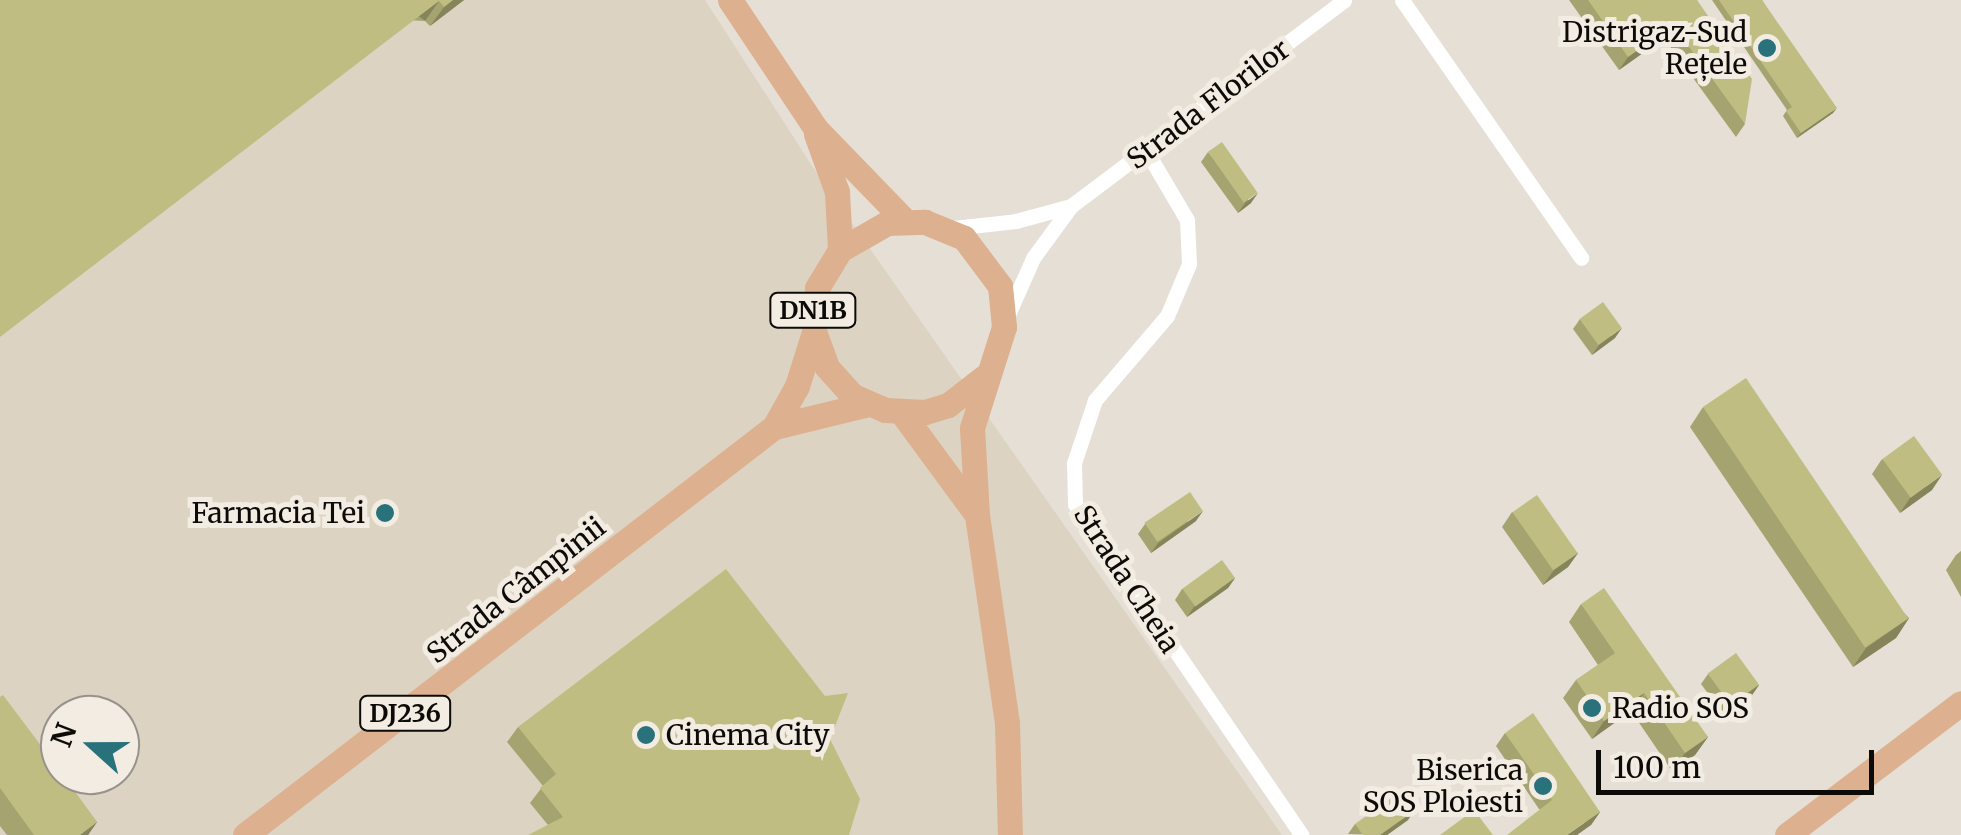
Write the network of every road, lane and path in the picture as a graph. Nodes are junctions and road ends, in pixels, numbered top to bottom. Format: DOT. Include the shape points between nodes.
graph roads {
  1 [pos="730,0"];
  2 [pos="1344,0"];
  3 [pos="1402,0"];
  4 [pos="816,130"];
  5 [pos="1147,152"];
  6 [pos="1071,206"];
  7 [pos="905,221"];
  8 [pos="945,228"];
  9 [pos="840,250"];
  10 [pos="1581,258"];
  11 [pos="1004,328"];
  12 [pos="814,332"];
  13 [pos="984,376"];
  14 [pos="868,404"];
  15 [pos="902,413"];
  16 [pos="774,427"];
  17 [pos="977,516"];
  18 [pos="1961,703"];
  19 [pos="245,835"];
  20 [pos="1010,835"];
  21 [pos="1302,835"];
  22 [pos="1786,835"];
  1 -- 4 [label="main road, DN1B"];
  2 -- 5 [label="street, Strada Florilor"];
  3 -- 10 [label="street"];
  4 -- 7 [label="main road, DN1B"];
  4 -- 9 [label="main road, DN1B" via="836,192"];
  5 -- 6 [label="street, Strada Florilor"];
  5 -- 21 [label="street, Strada Cheia" via="1187,220 1189,264 1167,316 1095,400 1074,463 1075,504"];
  6 -- 8 [label="street" via="1016,222"];
  6 -- 11 [label="street" via="1033,258"];
  7 -- 8 [label="main road, DN1B"];
  7 -- 9 [label="main road, DN1B" via="870,229"];
  8 -- 11 [label="main road" via="992,268"];
  9 -- 12 [label="main road, DN1B" via="817,288"];
  11 -- 13 [label="main road"];
  12 -- 14 [label="main road, DN1B" via="838,382"];
  12 -- 16 [label="main road, DJ236" via="797,386"];
  13 -- 15 [label="main road, DN1B" via="948,405"];
  13 -- 17 [label="main road" via="972,428"];
  14 -- 15 [label="main road, DN1B"];
  14 -- 16 [label="main road, DJ236"];
  15 -- 17 [label="main road"];
  16 -- 19 [label="main road, Strada Câmpinii / DJ236"];
  17 -- 20 [label="main road" via="1007,723"];
  18 -- 22 [label="main road"];
}
